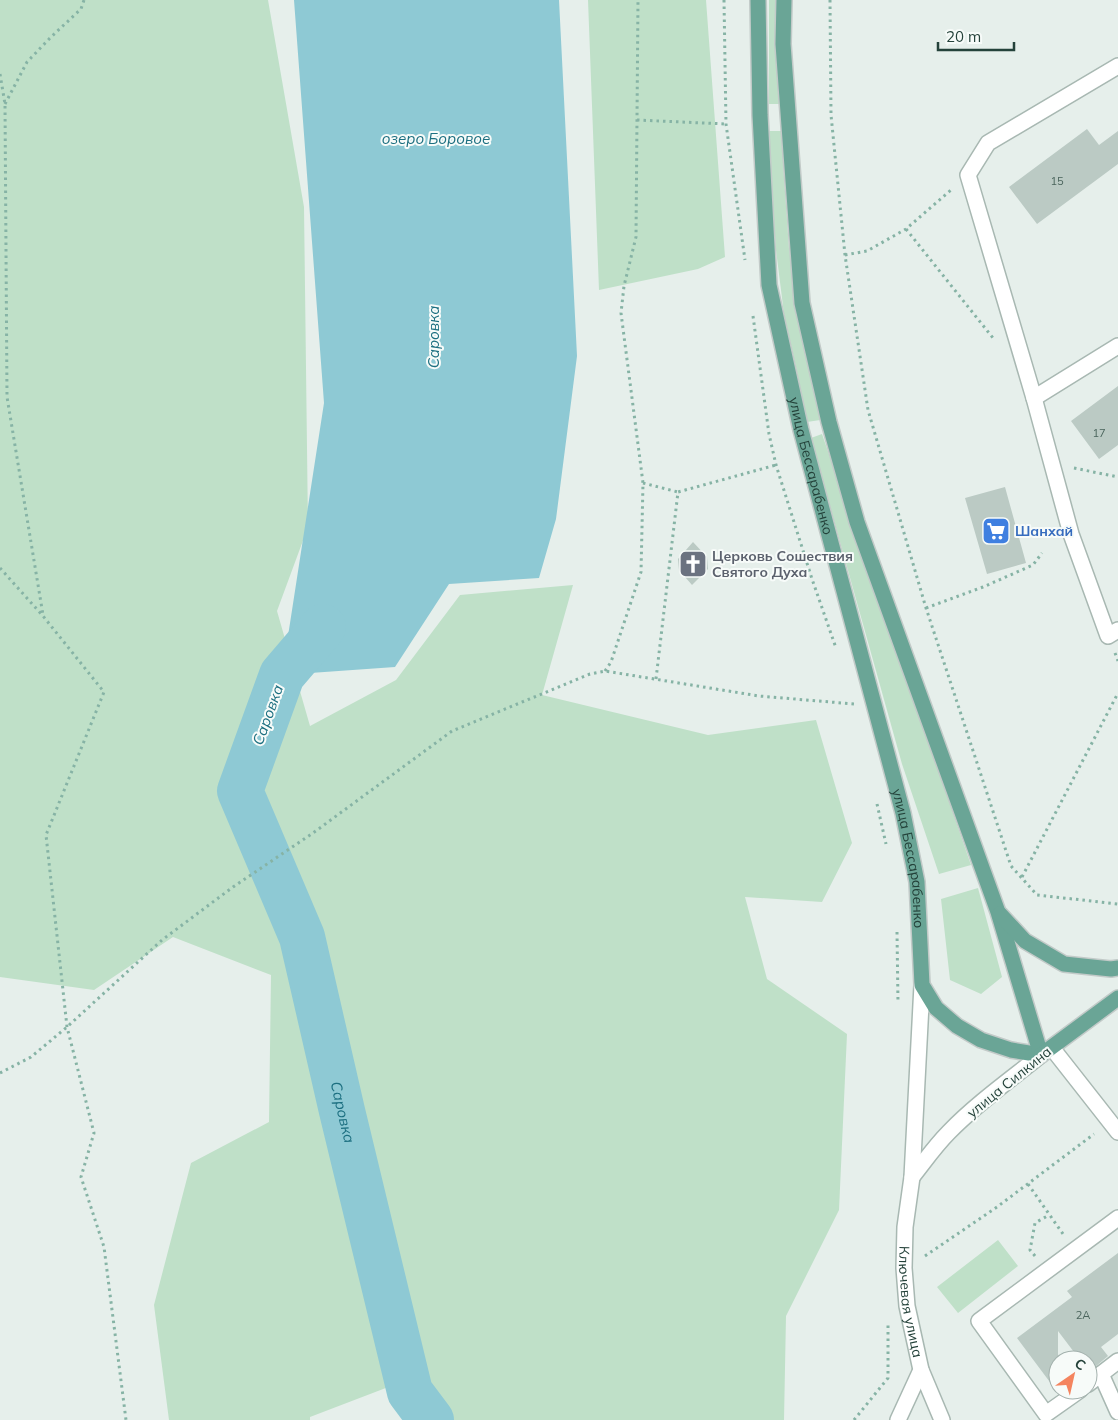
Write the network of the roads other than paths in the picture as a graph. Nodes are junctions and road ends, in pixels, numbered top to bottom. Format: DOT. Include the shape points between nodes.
graph roads {
  1 [pos="758,0"];
  2 [pos="784,0"];
  3 [pos="1118,66"];
  4 [pos="1118,346"];
  5 [pos="1034,398"];
  6 [pos="1118,630"];
  7 [pos="998,912"];
  8 [pos="1118,968"];
  9 [pos="922,985"];
  10 [pos="1118,998"];
  11 [pos="1047,1051"];
  12 [pos="1118,1132"];
  13 [pos="912,1178"];
  14 [pos="1118,1218"];
  15 [pos="1118,1361"];
  16 [pos="921,1370"];
  17 [pos="1101,1374"];
  18 [pos="1098,1376"];
  19 [pos="1066,1400"];
  20 [pos="1118,1412"];
  21 [pos="898,1420"];
  22 [pos="942,1420"];
  1 -- 9 [label="main road, улица Бессарабенко" via="769,285 801,430 903,813 917,882"];
  2 -- 7 [label="main road, улица Бессарабенко" via="783,44 802,303 829,422 857,522"];
  3 -- 5 [label="street" via="988,143 968,175"];
  4 -- 5 [label="street"];
  5 -- 6 [label="street" via="1071,534 1108,636"];
  7 -- 8 [label="main road, улица Бессарабенко" via="1025,941 1064,964"];
  7 -- 11 [label="main road, улица Бессарабенко"];
  9 -- 11 [label="main road, улица Бессарабенко" via="936,1008 981,1040 1003,1047"];
  9 -- 13 [label="street, улица Бессарабенко"];
  10 -- 11 [label="main road, улица Силкина"];
  11 -- 12 [label="street"];
  11 -- 13 [label="street, улица Силкина" via="950,1131"];
  13 -- 16 [label="street, Ключевая улица" via="905,1228 904,1268 907,1306"];
  14 -- 19 [label="street" via="979,1321 1046,1414"];
  15 -- 17 [label="street"];
  16 -- 21 [label="street"];
  16 -- 22 [label="street, Ключевая улица"];
  17 -- 18 [label="street"];
  17 -- 20 [label="street"];
}
